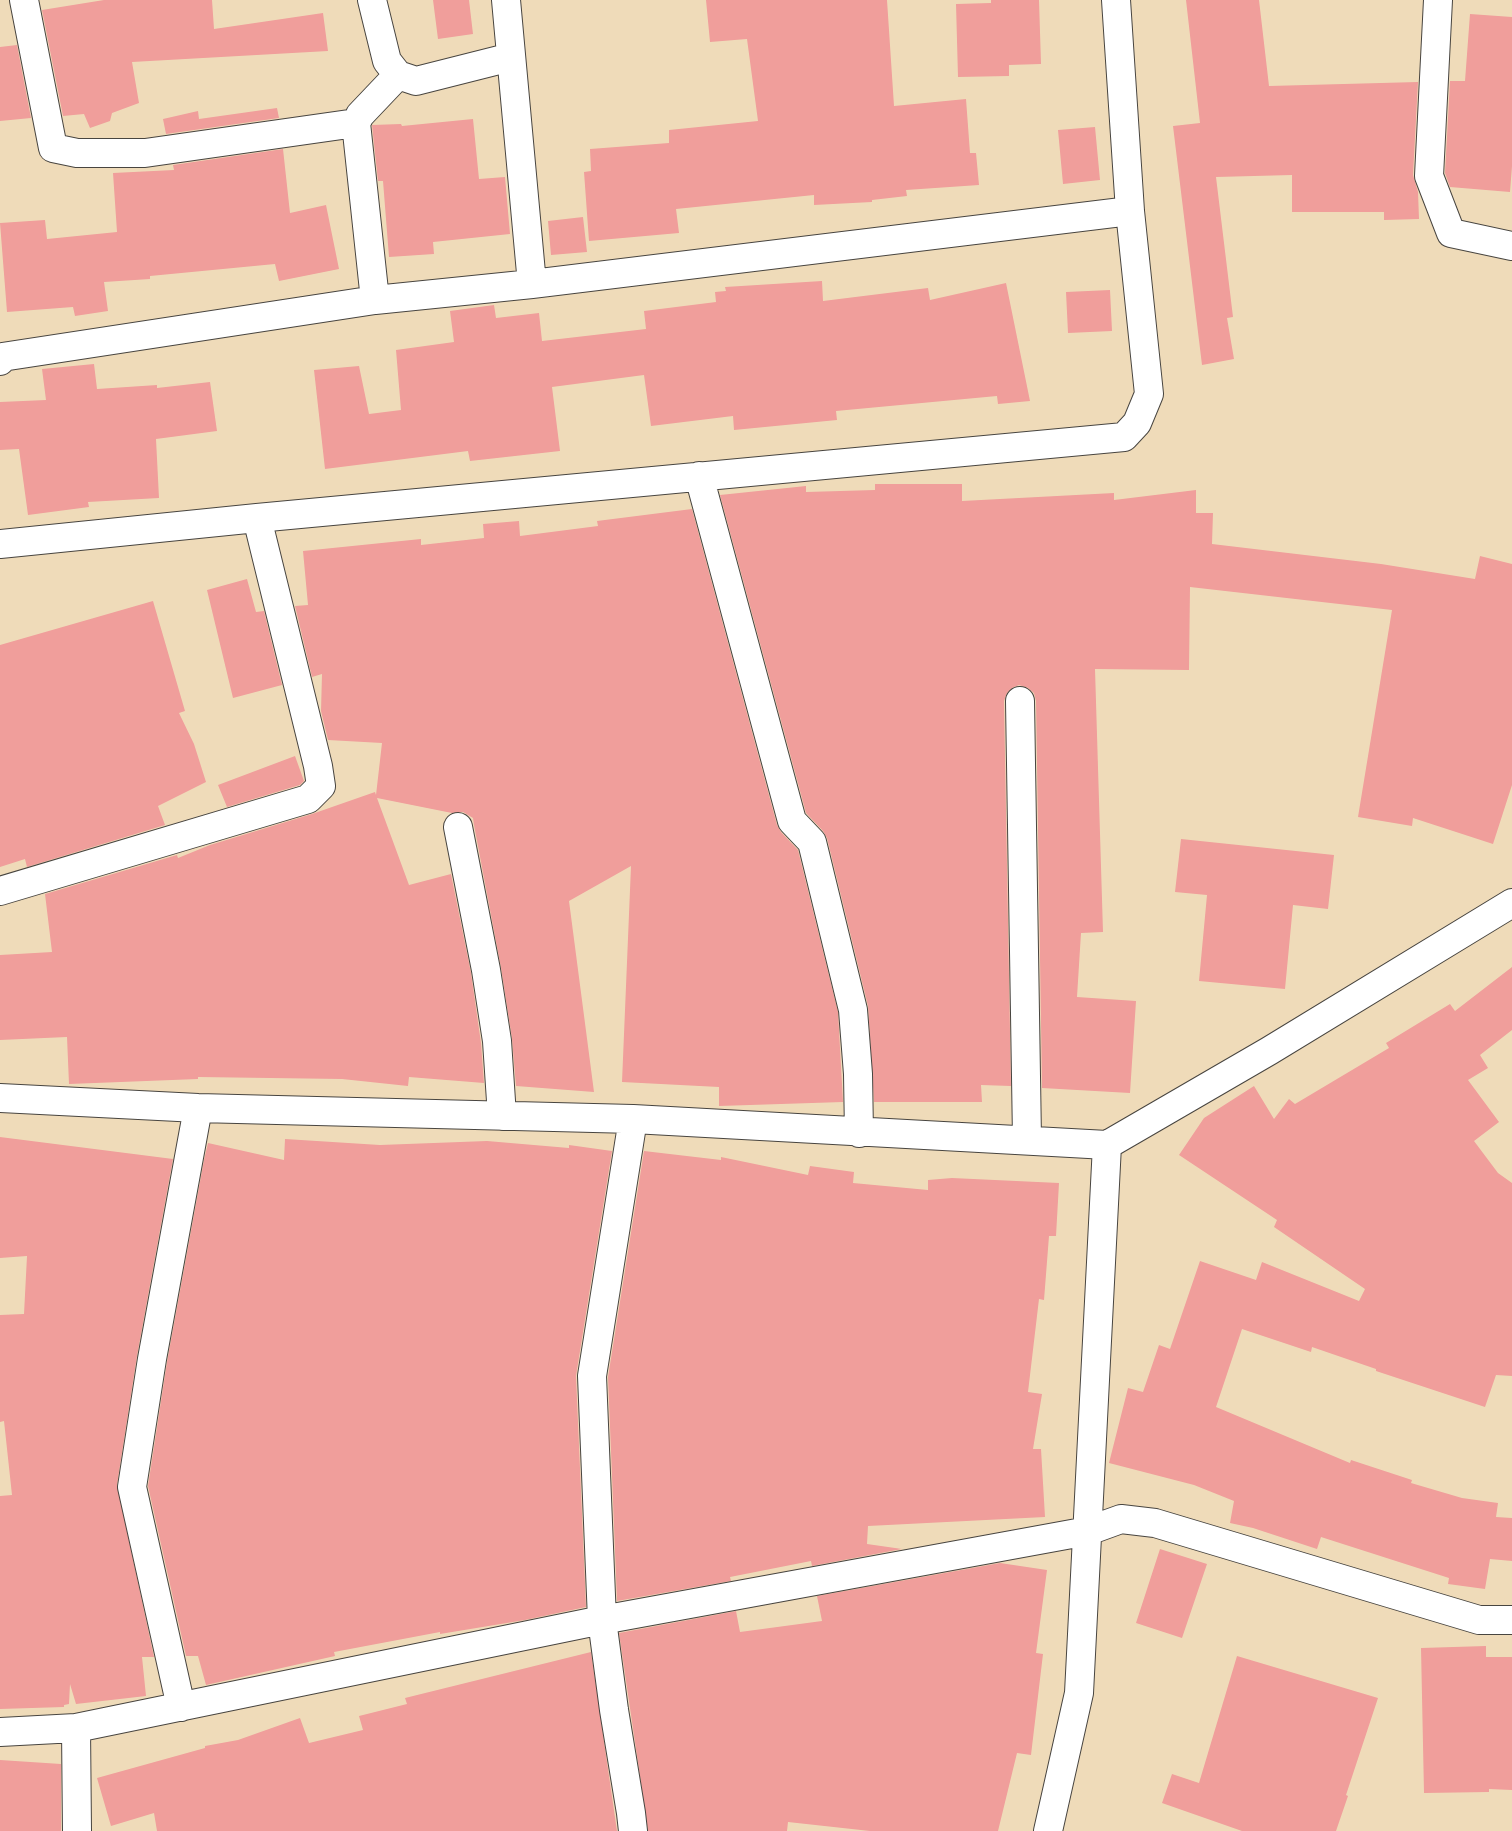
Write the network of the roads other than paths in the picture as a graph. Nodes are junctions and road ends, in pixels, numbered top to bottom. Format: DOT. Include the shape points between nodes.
graph roads {
  1 [pos="24,0"];
  2 [pos="372,0"];
  3 [pos="506,0"];
  4 [pos="1116,0"];
  5 [pos="1438,0"];
  6 [pos="511,57"];
  7 [pos="398,75"];
  8 [pos="356,123"];
  9 [pos="1130,211"];
  10 [pos="1512,246"];
  11 [pos="532,284"];
  12 [pos="375,300"];
  13 [pos="0,361"];
  14 [pos="699,476"];
  15 [pos="257,518"];
  16 [pos="0,544"];
  17 [pos="1020,701"];
  18 [pos="458,827"];
  19 [pos="0,891"];
  20 [pos="1512,903"];
  21 [pos="0,1098"];
  22 [pos="198,1108"];
  23 [pos="502,1116"];
  24 [pos="633,1119"];
  25 [pos="859,1132"];
  26 [pos="1027,1139"];
  27 [pos="1108,1145"];
  28 [pos="1088,1531"];
  29 [pos="602,1620"];
  30 [pos="1512,1620"];
  31 [pos="181,1707"];
  32 [pos="76,1728"];
  33 [pos="0,1732"];
  34 [pos="77,1831"];
  35 [pos="633,1831"];
  36 [pos="1048,1831"];
  1 -- 8 [label="street" via="53,148 77,153 145,153"];
  2 -- 7 [label="street" via="387,61"];
  3 -- 6 [label="street"];
  4 -- 9 [label="street"];
  5 -- 10 [label="street" via="1429,176 1451,233"];
  6 -- 7 [label="street" via="416,81"];
  6 -- 11 [label="street"];
  7 -- 8 [label="street"];
  8 -- 12 [label="street"];
  9 -- 11 [label="street"];
  9 -- 14 [label="street" via="1148,394 1138,423 1124,436"];
  11 -- 12 [label="street"];
  12 -- 13 [label="street" via="2,357"];
  14 -- 15 [label="street"];
  14 -- 25 [label="street" via="792,821 812,842 841,960 853,1010"];
  15 -- 16 [label="street"];
  15 -- 19 [label="street" via="322,786 308,799"];
  17 -- 26 [label="street"];
  18 -- 23 [label="street" via="497,1041"];
  20 -- 27 [label="street"];
  21 -- 22 [label="street"];
  22 -- 23 [label="street"];
  22 -- 31 [label="street" via="132,1487"];
  23 -- 24 [label="street"];
  24 -- 25 [label="street"];
  24 -- 29 [label="street" via="592,1376"];
  25 -- 26 [label="street"];
  26 -- 27 [label="street"];
  27 -- 28 [label="street"];
  28 -- 29 [label="street"];
  28 -- 30 [label="street" via="1120,1519 1155,1523 1479,1620"];
  28 -- 36 [label="street" via="1080,1693"];
  29 -- 31 [label="street"];
  29 -- 35 [label="street"];
  31 -- 32 [label="street"];
  32 -- 33 [label="street"];
  32 -- 34 [label="street"];
}
